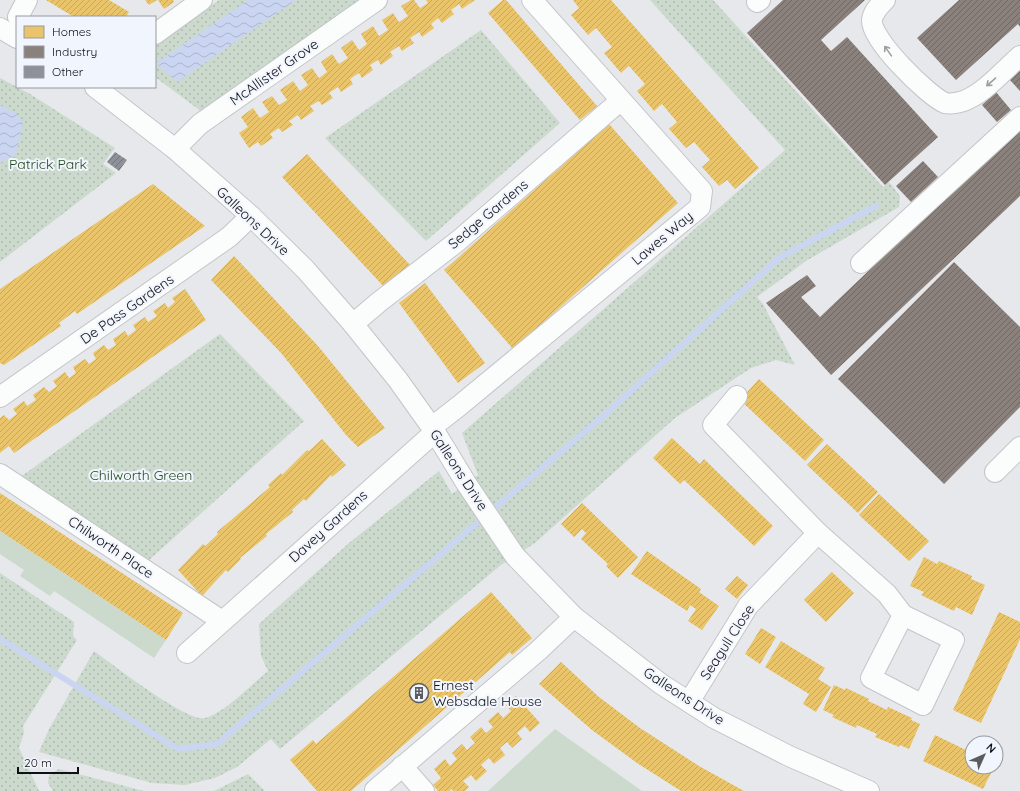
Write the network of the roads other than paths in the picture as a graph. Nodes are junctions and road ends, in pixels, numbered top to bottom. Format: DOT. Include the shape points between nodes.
graph roads {
  1 [pos="27,0"];
  2 [pos="202,0"];
  3 [pos="378,0"];
  4 [pos="532,0"];
  5 [pos="885,0"];
  6 [pos="18,16"];
  7 [pos="156,33"];
  8 [pos="1020,56"];
  9 [pos="97,88"];
  10 [pos="620,101"];
  11 [pos="1020,117"];
  12 [pos="175,149"];
  13 [pos="251,216"];
  14 [pos="861,263"];
  15 [pos="353,324"];
  16 [pos="737,396"];
  17 [pos="0,397"];
  18 [pos="433,429"];
  19 [pos="1020,446"];
  20 [pos="995,472"];
  21 [pos="0,474"];
  22 [pos="818,532"];
  23 [pos="903,615"];
  24 [pos="574,617"];
  25 [pos="222,621"];
  26 [pos="186,653"];
  27 [pos="689,702"];
  28 [pos="402,766"];
  29 [pos="860,789"];
  30 [pos="375,790"];
  31 [pos="424,791"];
  1 -- 6 [label="street"];
  2 -- 7 [label="street"];
  3 -- 12 [label="street, McAllister Grove" via="200,124"];
  4 -- 10 [label="street, Lawes Way"];
  8 -- 5 [label="street, one-way" via="972,98 959,103 946,103 926,89 894,59 876,33 872,21 876,10"];
  9 -- 12 [label="street, Galleons Drive"];
  10 -- 15 [label="street, Sedge Gardens" via="458,241"];
  10 -- 18 [label="street, Lawes Way" via="702,191 700,206"];
  11 -- 14 [label="street"];
  12 -- 13 [label="street, Galleons Drive"];
  13 -- 15 [label="street, Galleons Drive" via="305,269"];
  13 -- 17 [label="street, De Pass Gardens" via="229,237"];
  15 -- 18 [label="street, Galleons Drive"];
  16 -- 22 [label="street" via="713,424"];
  18 -- 24 [label="street, Galleons Drive" via="515,556"];
  18 -- 25 [label="street, Davey Gardens"];
  19 -- 20 [label="street"];
  21 -- 25 [label="street, Chilworth Place"];
  22 -- 23 [label="street" via="887,594"];
  22 -- 27 [label="street, Seagull Close" via="748,606"];
  23 -- 23 [label="street" via="954,640 923,705 871,678"];
  24 -- 27 [label="street, Galleons Drive" via="661,684"];
  24 -- 28 [label="street" via="538,651"];
  25 -- 26 [label="street, Davey Gardens"];
  27 -- 29 [label="street, Galleons Drive" via="714,718"];
  28 -- 30 [label="street"];
  28 -- 31 [label="street"];
}
